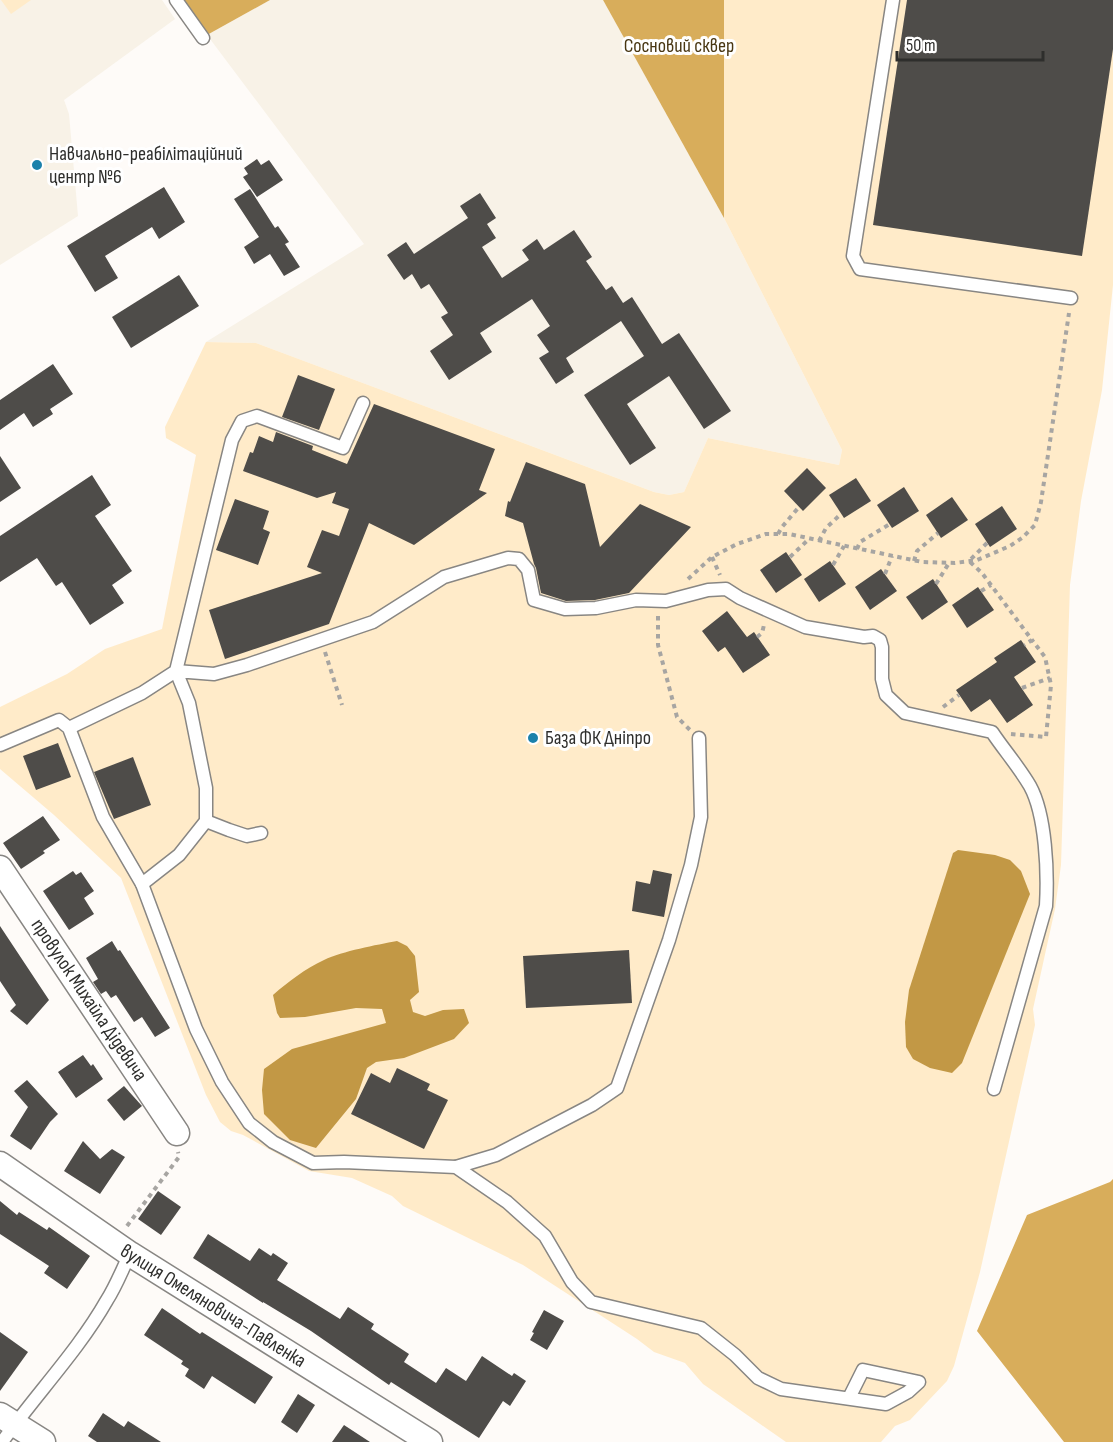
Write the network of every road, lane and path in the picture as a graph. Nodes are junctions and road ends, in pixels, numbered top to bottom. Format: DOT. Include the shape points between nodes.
graph roads {
  1 [pos="176,0"];
  2 [pos="893,0"];
  3 [pos="203,38"];
  4 [pos="1071,298"];
  5 [pos="363,403"];
  6 [pos="799,507"];
  7 [pos="841,514"];
  8 [pos="890,524"];
  9 [pos="938,533"];
  10 [pos="778,534"];
  11 [pos="809,539"];
  12 [pos="819,541"];
  13 [pos="987,543"];
  14 [pos="844,546"];
  15 [pos="856,549"];
  16 [pos="892,556"];
  17 [pos="790,557"];
  18 [pos="914,561"];
  19 [pos="969,561"];
  20 [pos="949,563"];
  21 [pos="833,565"];
  22 [pos="885,574"];
  23 [pos="936,584"];
  24 [pos="991,585"];
  25 [pos="981,591"];
  26 [pos="666,601"];
  27 [pos="321,639"];
  28 [pos="1032,640"];
  29 [pos="1024,645"];
  30 [pos="176,671"];
  31 [pos="1050,678"];
  32 [pos="1022,688"];
  33 [pos="342,705"];
  34 [pos="69,728"];
  35 [pos="992,732"];
  36 [pos="699,738"];
  37 [pos="0,745"];
  38 [pos="206,821"];
  39 [pos="261,833"];
  40 [pos="0,868"];
  41 [pos="142,884"];
  42 [pos="994,1089"];
  43 [pos="177,1133"];
  44 [pos="0,1164"];
  45 [pos="456,1167"];
  46 [pos="122,1249"];
  47 [pos="849,1398"];
  48 [pos="5,1427"];
  49 [pos="43,1442"];
  50 [pos="430,1442"];
  1 -- 3 [label="lane"];
  2 -- 4 [label="lane" via="853,256 860,269"];
  4 -- 19 [label="path" via="1035,525 1010,546"];
  5 -- 30 [label="lane" via="343,448 257,416 242,421 232,440"];
  6 -- 10 [label="path"];
  7 -- 12 [label="path"];
  8 -- 15 [label="path" via="860,542"];
  9 -- 18 [label="path" via="917,551"];
  10 -- 11 [label="path"];
  10 -- 26 [label="path" via="737,544 712,557"];
  11 -- 12 [label="path"];
  11 -- 17 [label="path"];
  12 -- 14 [label="path"];
  13 -- 19 [label="path"];
  14 -- 15 [label="path"];
  14 -- 21 [label="path"];
  15 -- 16 [label="path"];
  16 -- 18 [label="path"];
  16 -- 22 [label="path"];
  18 -- 20 [label="path"];
  19 -- 20 [label="path"];
  19 -- 24 [label="path"];
  20 -- 23 [label="path"];
  24 -- 25 [label="path"];
  24 -- 28 [label="path"];
  26 -- 27 [label="lane" via="636,600 596,609 565,609 534,600 528,570 519,559 508,558 444,577 373,622"];
  26 -- 35 [label="lane" via="726,589 805,627 873,636 882,647 886,695 905,713"];
  26 -- 36 [label="path" via="658,609 658,645 677,717"];
  27 -- 30 [label="lane" via="214,674"];
  27 -- 33 [label="path"];
  28 -- 29 [label="path"];
  28 -- 31 [label="path" via="1045,657"];
  30 -- 34 [label="lane" via="142,693"];
  30 -- 38 [label="lane" via="189,703 202,767"];
  31 -- 32 [label="path"];
  31 -- 35 [label="path" via="1046,736"];
  34 -- 37 [label="lane" via="59,720"];
  34 -- 41 [label="lane" via="103,817"];
  35 -- 42 [label="lane" via="1030,786 1039,806 1048,883 1046,906"];
  36 -- 45 [label="lane" via="701,817 691,865 617,1088 496,1155"];
  38 -- 39 [label="lane" via="247,836"];
  38 -- 41 [label="lane" via="179,855"];
  40 -- 43 [label="street, провулок Михайла Дідевича"];
  41 -- 45 [label="lane" via="196,1029 222,1082 249,1123 273,1143 313,1163"];
  43 -- 46 [label="path" via="179,1157"];
  44 -- 46 [label="street, вулиця Омеляновича-Павленка"];
  45 -- 47 [label="lane" via="507,1202 544,1236 572,1282 591,1302 700,1328 758,1378 781,1389"];
  46 -- 48 [label="lane" via="107,1300 78,1344"];
  46 -- 50 [label="street, вулиця Омеляновича-Павленка"];
  47 -- 47 [label="lane" via="863,1370 919,1382 886,1404"];
  48 -- 49 [label="street"];
}
